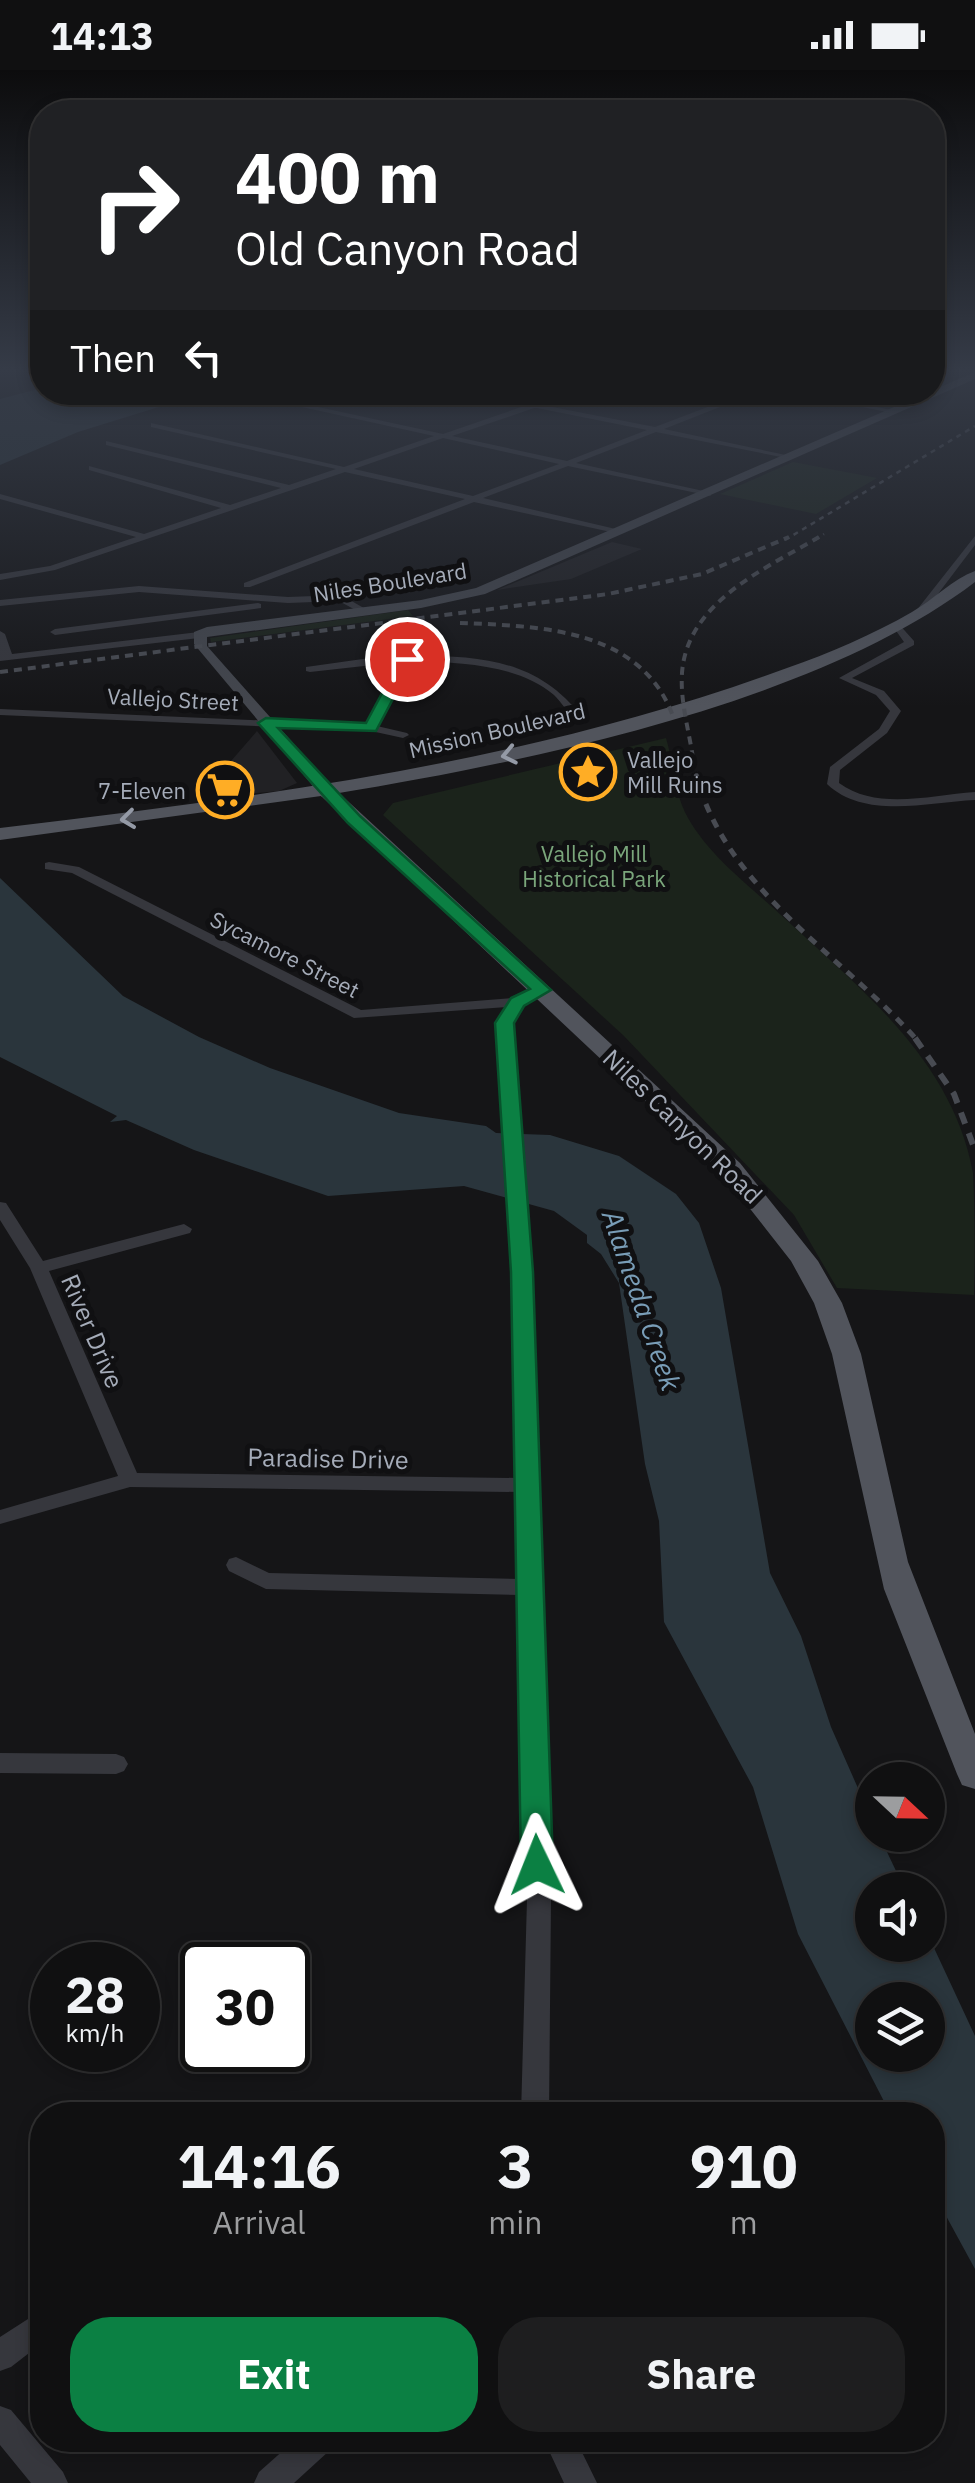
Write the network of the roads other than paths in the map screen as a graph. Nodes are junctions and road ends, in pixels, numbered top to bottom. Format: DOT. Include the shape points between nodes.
graph roads {
  1 [pos="140,482"];
  2 [pos="266,482"];
  3 [pos="311,482"];
  4 [pos="399,482"];
  5 [pos="521,482"];
  6 [pos="653,482"];
  7 [pos="736,482"];
  8 [pos="291,488"];
  9 [pos="708,494"];
  10 [pos="0,496"];
  11 [pos="475,499"];
  12 [pos="232,508"];
  13 [pos="617,532"];
  14 [pos="146,537"];
  15 [pos="975,540"];
  16 [pos="975,574"];
  17 [pos="0,577"];
  18 [pos="246,585"];
  19 [pos="164,592"];
  20 [pos="71,596"];
  21 [pos="944,597"];
  22 [pos="969,597"];
  23 [pos="288,600"];
  24 [pos="0,603"];
  25 [pos="364,612"];
  26 [pos="918,613"];
  27 [pos="169,618"];
  28 [pos="88,628"];
  29 [pos="900,631"];
  30 [pos="55,632"];
  31 [pos="0,634"];
  32 [pos="202,643"];
  33 [pos="4,657"];
  34 [pos="407,659"];
  35 [pos="310,669"];
  36 [pos="0,712"];
  37 [pos="578,718"];
  38 [pos="266,723"];
  39 [pos="371,728"];
  40 [pos="403,735"];
  41 [pos="975,796"];
  42 [pos="336,800"];
  43 [pos="0,834"];
  44 [pos="0,850"];
  45 [pos="49,866"];
  46 [pos="530,996"];
  47 [pos="0,1207"];
  48 [pos="184,1229"];
  49 [pos="40,1268"];
  50 [pos="130,1480"];
  51 [pos="526,1486"];
  52 [pos="0,1517"];
  53 [pos="236,1565"];
  54 [pos="529,1587"];
  55 [pos="0,1763"];
  56 [pos="116,1764"];
  57 [pos="975,1774"];
  58 [pos="535,2102"];
  59 [pos="30,2334"];
  60 [pos="0,2356"];
  61 [pos="0,2422"];
  62 [pos="305,2452"];
  63 [pos="566,2452"];
  64 [pos="52,2483"];
  65 [pos="270,2483"];
  66 [pos="581,2483"];
  1 -- 12 [label="street"];
  2 -- 8 [label="street"];
  3 -- 8 [label="street"];
  4 -- 11 [label="street"];
  5 -- 11 [label="street"];
  6 -- 9 [label="street"];
  7 -- 9 [label="main road, Niles Boulevard"];
  8 -- 12 [label="street"];
  9 -- 13 [label="main road, Niles Boulevard"];
  10 -- 14 [label="street"];
  11 -- 13 [label="street"];
  11 -- 18 [label="street"];
  12 -- 14 [label="street"];
  13 -- 25 [label="main road, Niles Boulevard" via="480,591"];
  14 -- 17 [label="street" via="44,571"];
  15 -- 26 [label="street"];
  16 -- 21 [label="main road, Mission Boulevard"];
  19 -- 20 [label="street"];
  19 -- 23 [label="street"];
  19 -- 27 [label="street" via="159,600"];
  20 -- 24 [label="street"];
  20 -- 28 [label="street"];
  21 -- 22 [label="main road"];
  21 -- 26 [label="main road, Mission Boulevard"];
  22 -- 29 [label="main road, Mission Boulevard"];
  23 -- 25 [label="street" via="341,598"];
  23 -- 27 [label="street"];
  25 -- 32 [label="main road, Niles Boulevard"];
  26 -- 29 [label="main road, Mission Boulevard"];
  27 -- 28 [label="street"];
  28 -- 30 [label="street"];
  29 -- 41 [label="street" via="910,643 844,678 880,693 896,711 882,731 834,769 832,784 878,801"];
  29 -- 42 [label="main road, Mission Boulevard" via="806,681 668,730 549,764"];
  31 -- 33 [label="street"];
  32 -- 33 [label="street"];
  32 -- 38 [label="main road"];
  34 -- 35 [label="street"];
  34 -- 37 [label="street" via="487,665 542,680"];
  34 -- 39 [label="street"];
  36 -- 38 [label="street, Vallejo Street"];
  38 -- 39 [label="street, Vallejo Street"];
  38 -- 42 [label="main road"];
  39 -- 40 [label="street, Vallejo Street"];
  42 -- 43 [label="main road, Mission Boulevard, one-way"];
  42 -- 44 [label="main road, Mission Boulevard"];
  42 -- 46 [label="main road, Niles Canyon Road"];
  45 -- 46 [label="street, Sycamore Street" via="75,870 359,1014"];
  46 -- 51 [label="street" via="504,1023 521,1262"];
  46 -- 57 [label="main road, Niles Canyon Road" via="731,1168 809,1267 854,1381 892,1560 936,1690"];
  47 -- 49 [label="street, River Drive"];
  48 -- 49 [label="street"];
  49 -- 50 [label="street, River Drive"];
  50 -- 51 [label="street, Paradise Drive"];
  50 -- 52 [label="street, Paradise Drive"];
  51 -- 54 [label="street"];
  53 -- 54 [label="street" via="266,1581"];
  54 -- 58 [label="street" via="539,1899"];
  55 -- 56 [label="street"];
  59 -- 60 [label="street"];
  61 -- 64 [label="street"];
  62 -- 65 [label="street"];
  63 -- 66 [label="street"];
}
